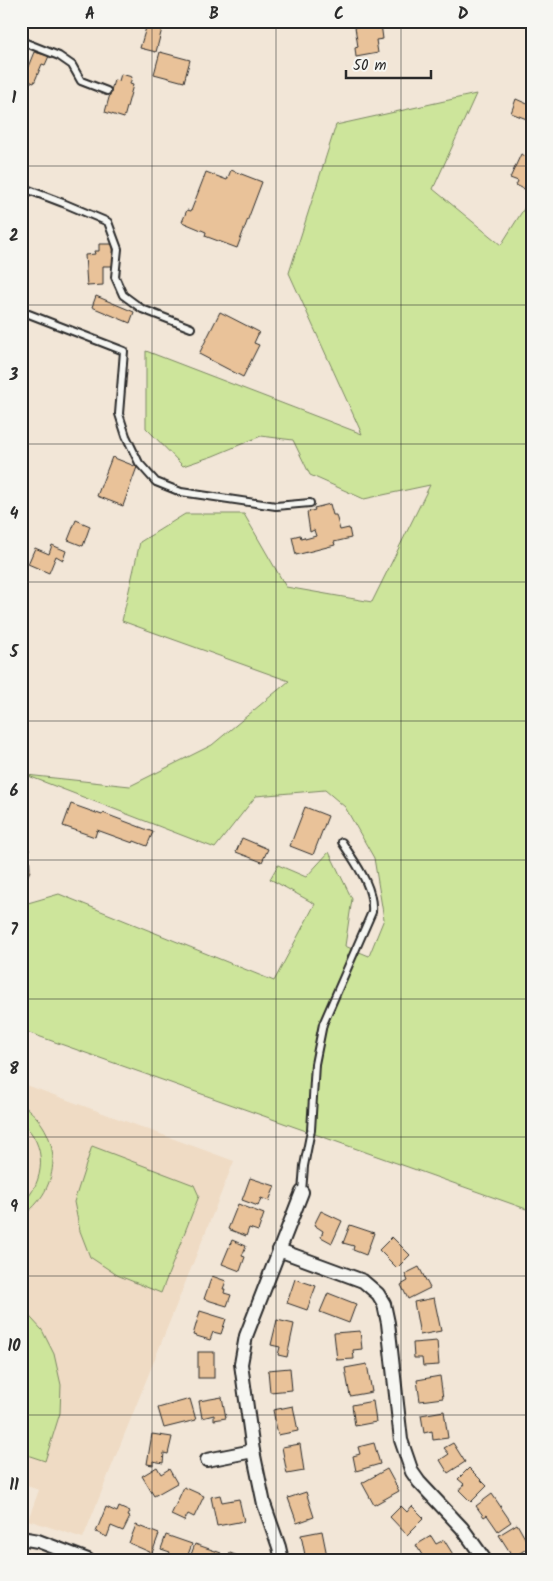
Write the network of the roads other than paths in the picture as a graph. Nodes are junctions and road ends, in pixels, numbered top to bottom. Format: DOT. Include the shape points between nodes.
graph roads {
  1 [pos="21,41"];
  2 [pos="107,91"];
  3 [pos="21,187"];
  4 [pos="21,310"];
  5 [pos="191,328"];
  6 [pos="310,503"];
  7 [pos="342,842"];
  8 [pos="302,1192"];
  9 [pos="279,1250"];
  10 [pos="253,1451"];
  11 [pos="207,1460"];
  12 [pos="21,1538"];
  13 [pos="88,1560"];
  14 [pos="282,1560"];
  15 [pos="485,1560"];
  1 -- 2 [label="lane" via="59,56 72,65 82,81"];
  3 -- 5 [label="lane" via="108,222 118,249 115,277 123,295 142,310"];
  4 -- 6 [label="lane" via="124,351 119,414 139,463 156,482 181,492 276,506"];
  7 -- 8 [label="lane" via="366,883 373,900 372,912 323,1024 315,1064 311,1130"];
  8 -- 9 [label="street"];
  9 -- 10 [label="street" via="242,1353"];
  9 -- 15 [label="street" via="363,1280 378,1294 388,1323 401,1440 406,1458 419,1482 462,1528"];
  10 -- 11 [label="street"];
  10 -- 14 [label="street" via="264,1504"];
  12 -- 13 [label="street"];
}
